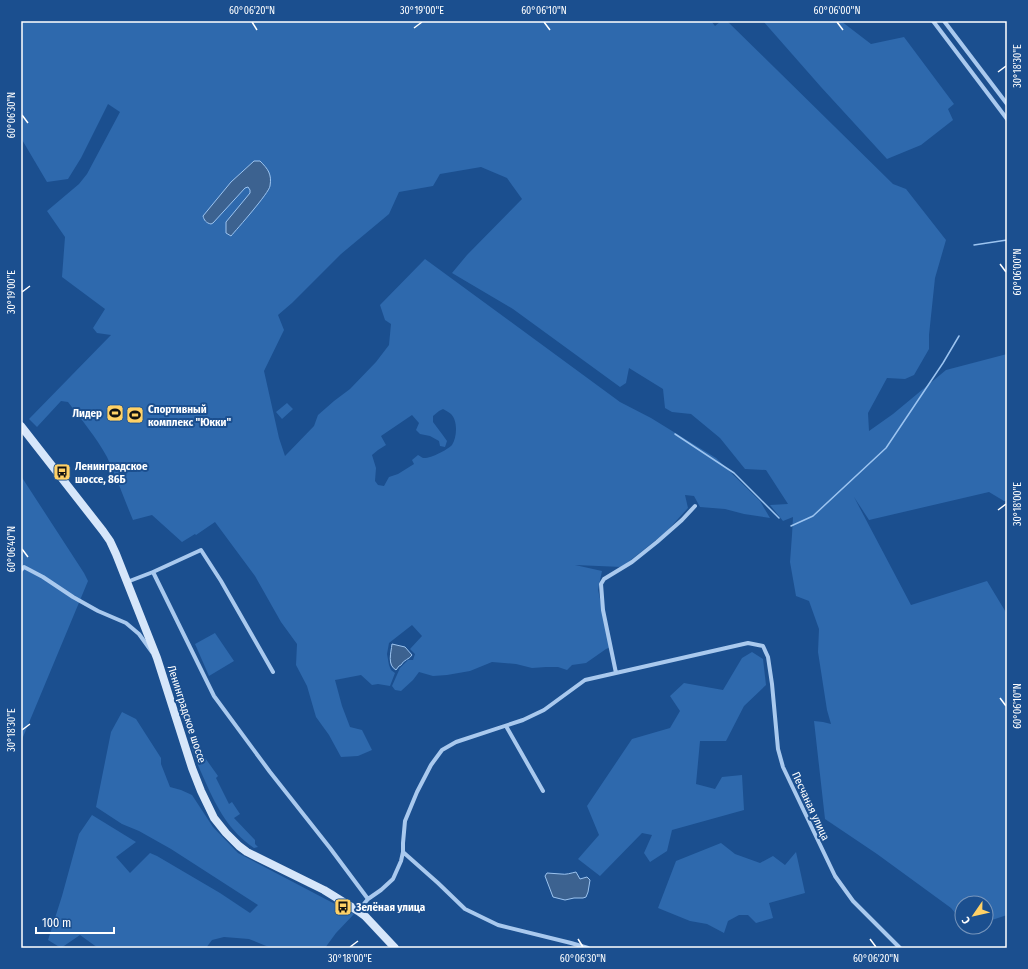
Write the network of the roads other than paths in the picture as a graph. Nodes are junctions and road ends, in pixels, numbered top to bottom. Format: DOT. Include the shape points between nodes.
graph roads {
  1 [pos="933,21"];
  2 [pos="944,21"];
  3 [pos="1007,104"];
  4 [pos="1007,119"];
  5 [pos="21,426"];
  6 [pos="695,506"];
  7 [pos="21,564"];
  8 [pos="23,568"];
  9 [pos="153,572"];
  10 [pos="127,582"];
  11 [pos="157,658"];
  12 [pos="273,672"];
  13 [pos="616,673"];
  14 [pos="506,726"];
  15 [pos="543,792"];
  16 [pos="403,852"];
  17 [pos="368,899"];
  18 [pos="358,911"];
  19 [pos="395,948"];
  20 [pos="588,948"];
  21 [pos="900,948"];
  1 -- 4 [label="street"];
  2 -- 3 [label="street"];
  5 -- 10 [label="main road, Ленинградское шоссе" via="103,531"];
  6 -- 13 [label="street" via="657,542 632,562 604,579 601,584 603,610"];
  7 -- 8 [label="street"];
  8 -- 11 [label="street" via="43,577 98,611 126,623 139,634"];
  9 -- 10 [label="street"];
  9 -- 12 [label="street" via="201,550"];
  9 -- 17 [label="street" via="214,696"];
  10 -- 11 [label="main road, Ленинградское шоссе"];
  11 -- 18 [label="main road, Ленинградское шоссе" via="196,779 214,818 247,852 324,890"];
  13 -- 14 [label="street" via="585,680 544,710"];
  13 -- 21 [label="street, Песчаная улица" via="748,643 762,646 768,657 778,749 783,767 834,876 853,901"];
  14 -- 15 [label="street"];
  14 -- 16 [label="street" via="456,742 442,750 431,765 405,821"];
  16 -- 17 [label="street" via="392,879"];
  16 -- 20 [label="street" via="466,909 498,925"];
  17 -- 18 [label="street"];
  18 -- 19 [label="main road, Ленинградское шоссе"];
}
